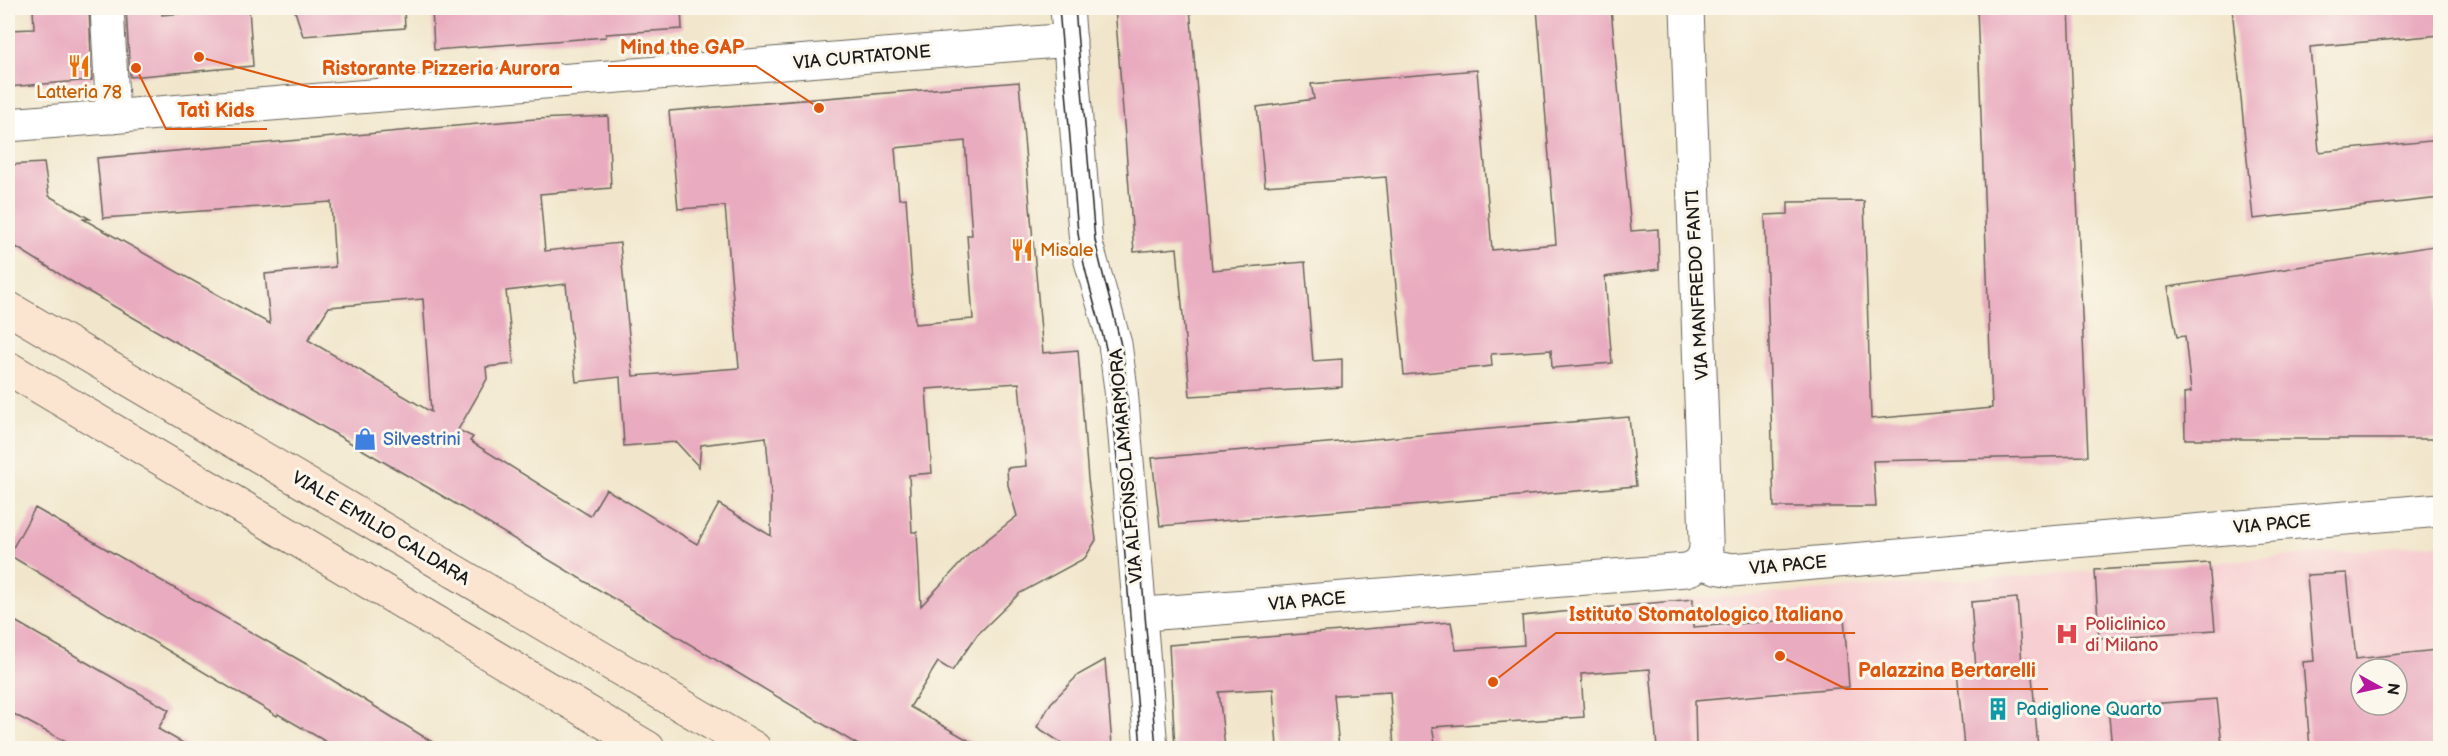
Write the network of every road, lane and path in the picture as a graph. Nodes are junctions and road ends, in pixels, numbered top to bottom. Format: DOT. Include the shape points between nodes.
graph roads {
  1 [pos="107,8"];
  2 [pos="1067,8"];
  3 [pos="1687,8"];
  4 [pos="1070,40"];
  5 [pos="113,117"];
  6 [pos="8,125"];
  7 [pos="8,308"];
  8 [pos="8,368"];
  9 [pos="2440,510"];
  10 [pos="1702,562"];
  11 [pos="1140,618"];
  12 [pos="648,748"];
  13 [pos="754,748"];
  14 [pos="1151,748"];
  1 -- 5 [label="street"];
  2 -- 4 [label="street, VIA ALFONSO LAMARMORA"];
  3 -- 10 [label="street, VIA MANFREDO FANTI" via="1702,398 1706,550"];
  4 -- 5 [label="street, VIA CURTATONE"];
  4 -- 11 [label="street, VIA ALFONSO LAMARMORA" via="1086,244 1115,344 1120,378"];
  5 -- 6 [label="street, VIA CURTATONE"];
  7 -- 13 [label="main road, VIALE EMILIO CALDARA"];
  8 -- 12 [label="main road"];
  9 -- 10 [label="street, VIA PACE" via="1732,570"];
  10 -- 11 [label="street, VIA PACE" via="1686,570 1145,614"];
  11 -- 14 [label="street, VIA ALFONSO LAMARMORA"];
}
